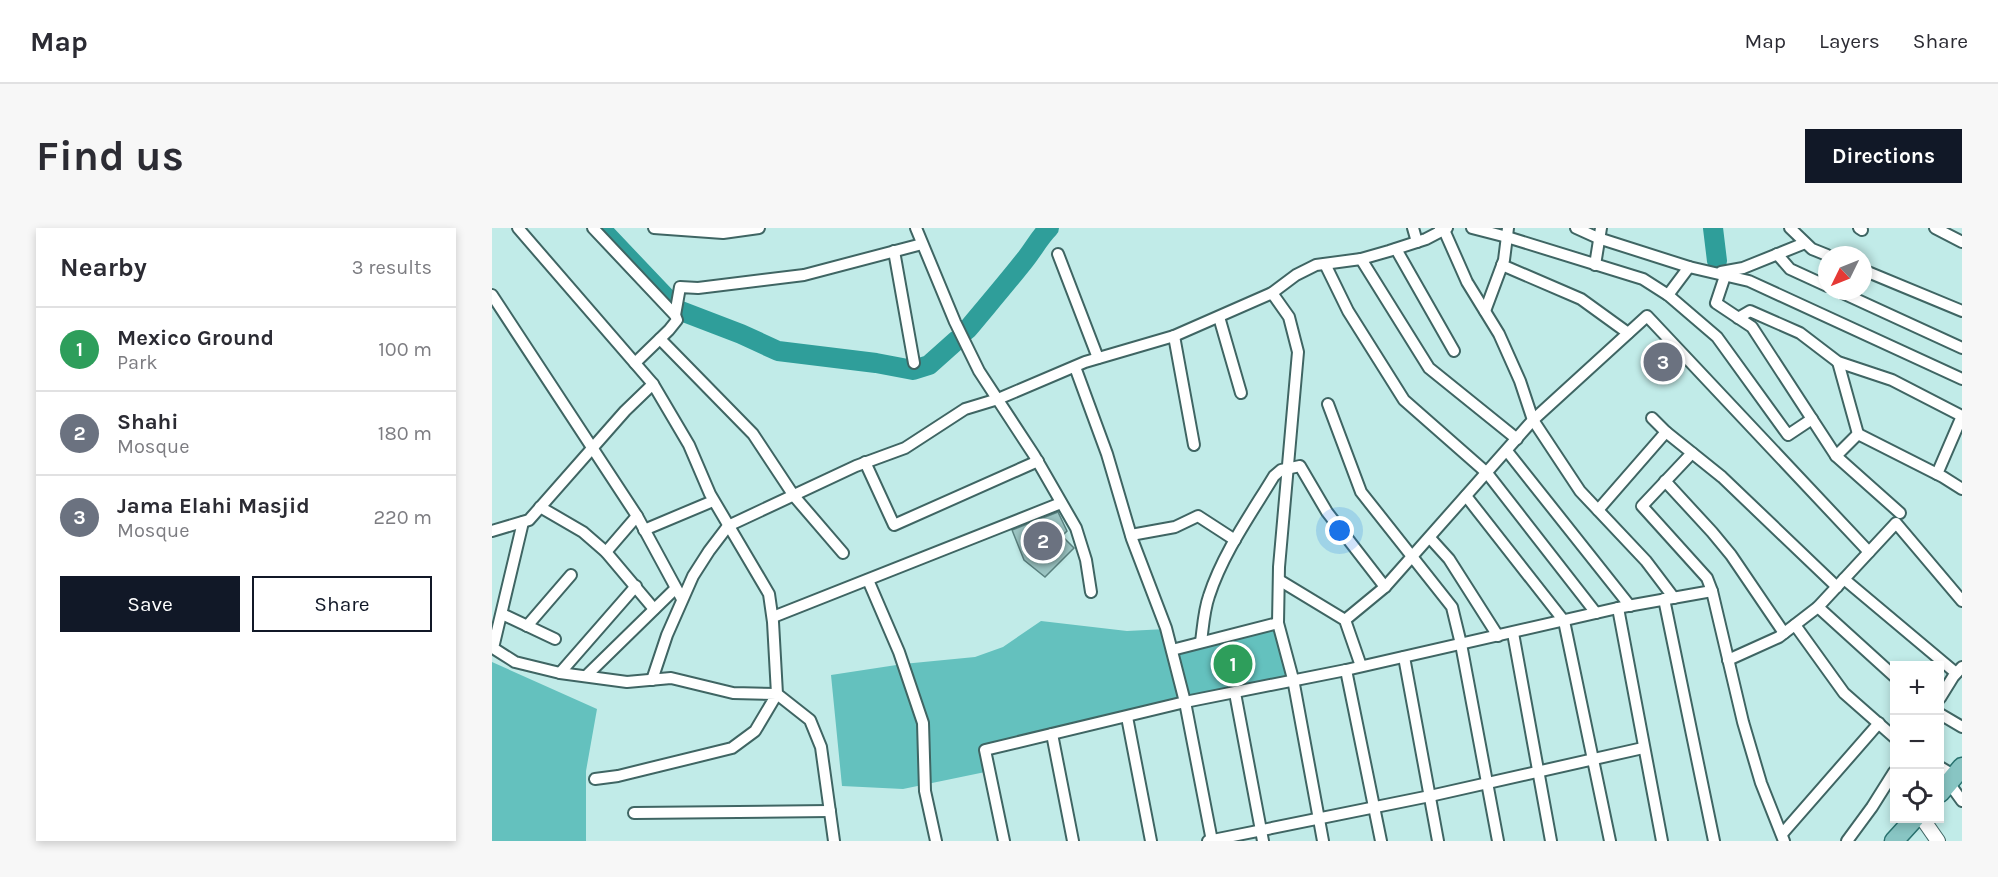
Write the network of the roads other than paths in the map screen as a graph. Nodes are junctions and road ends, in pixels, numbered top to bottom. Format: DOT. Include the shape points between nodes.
graph roads {
  1 [pos="518,228"];
  2 [pos="593,228"];
  3 [pos="654,228"];
  4 [pos="759,228"];
  5 [pos="916,228"];
  6 [pos="1413,228"];
  7 [pos="1472,228"];
  8 [pos="1576,228"];
  9 [pos="1790,228"];
  10 [pos="1935,228"];
  11 [pos="686,229"];
  12 [pos="1444,229"];
  13 [pos="1507,232"];
  14 [pos="1599,233"];
  15 [pos="1417,242"];
  16 [pos="1962,242"];
  17 [pos="1804,243"];
  18 [pos="922,244"];
  19 [pos="1396,249"];
  20 [pos="1818,251"];
  21 [pos="894,252"];
  22 [pos="1058,254"];
  23 [pos="1777,254"];
  24 [pos="1361,259"];
  25 [pos="1325,264"];
  26 [pos="1502,265"];
  27 [pos="1595,265"];
  28 [pos="1689,267"];
  29 [pos="1720,274"];
  30 [pos="1872,274"];
  31 [pos="1818,282"];
  32 [pos="1272,293"];
  33 [pos="492,295"];
  34 [pos="1668,295"];
  35 [pos="1858,300"];
  36 [pos="1485,311"];
  37 [pos="1962,311"];
  38 [pos="675,315"];
  39 [pos="1219,317"];
  40 [pos="1738,318"];
  41 [pos="1628,333"];
  42 [pos="1174,336"];
  43 [pos="660,339"];
  44 [pos="1962,348"];
  45 [pos="1454,351"];
  46 [pos="1098,358"];
  47 [pos="1838,362"];
  48 [pos="635,363"];
  49 [pos="914,363"];
  50 [pos="1074,367"];
  51 [pos="1962,379"];
  52 [pos="653,384"];
  53 [pos="1241,393"];
  54 [pos="998,399"];
  55 [pos="1328,404"];
  56 [pos="1962,416"];
  57 [pos="1652,418"];
  58 [pos="1812,419"];
  59 [pos="1533,420"];
  60 [pos="1666,432"];
  61 [pos="1858,434"];
  62 [pos="1517,439"];
  63 [pos="1194,445"];
  64 [pos="593,447"];
  65 [pos="1507,451"];
  66 [pos="1692,453"];
  67 [pos="1836,456"];
  68 [pos="1038,461"];
  69 [pos="866,462"];
  70 [pos="1288,468"];
  71 [pos="1487,473"];
  72 [pos="1936,474"];
  73 [pos="1665,480"];
  74 [pos="1962,489"];
  75 [pos="794,496"];
  76 [pos="1466,496"];
  77 [pos="713,501"];
  78 [pos="1061,503"];
  79 [pos="540,507"];
  80 [pos="1598,510"];
  81 [pos="1900,513"];
  82 [pos="637,516"];
  83 [pos="523,522"];
  84 [pos="728,526"];
  85 [pos="644,530"];
  86 [pos="492,531"];
  87 [pos="1131,535"];
  88 [pos="1430,537"];
  89 [pos="1235,540"];
  90 [pos="606,552"];
  91 [pos="1869,552"];
  92 [pos="843,553"];
  93 [pos="1413,557"];
  94 [pos="571,575"];
  95 [pos="868,580"];
  96 [pos="1279,580"];
  97 [pos="1840,583"];
  98 [pos="636,586"];
  99 [pos="1385,587"];
  100 [pos="675,588"];
  101 [pos="1091,591"];
  102 [pos="1712,591"];
  103 [pos="1961,597"];
  104 [pos="1669,598"];
  105 [pos="682,599"];
  106 [pos="1630,606"];
  107 [pos="1818,607"];
  108 [pos="1618,608"];
  109 [pos="654,609"];
  110 [pos="1596,613"];
  111 [pos="502,614"];
  112 [pos="773,617"];
  113 [pos="1345,620"];
  114 [pos="1564,621"];
  115 [pos="1278,624"];
  116 [pos="1795,625"];
  117 [pos="528,626"];
  118 [pos="1513,633"];
  119 [pos="1784,633"];
  120 [pos="1498,636"];
  121 [pos="555,639"];
  122 [pos="1201,642"];
  123 [pos="1461,644"];
  124 [pos="1172,650"];
  125 [pos="1404,657"];
  126 [pos="1728,660"];
  127 [pos="1361,666"];
  128 [pos="1346,670"];
  129 [pos="1959,670"];
  130 [pos="1890,672"];
  131 [pos="560,673"];
  132 [pos="586,676"];
  133 [pos="1293,679"];
  134 [pos="652,680"];
  135 [pos="1944,692"];
  136 [pos="1234,693"];
  137 [pos="777,694"];
  138 [pos="1185,702"];
  139 [pos="1942,715"];
  140 [pos="1127,717"];
  141 [pos="1879,723"];
  142 [pos="1962,727"];
  143 [pos="1890,733"];
  144 [pos="1052,734"];
  145 [pos="1643,748"];
  146 [pos="1593,759"];
  147 [pos="1538,772"];
  148 [pos="1949,777"];
  149 [pos="1890,778"];
  150 [pos="595,779"];
  151 [pos="1486,783"];
  152 [pos="1430,796"];
  153 [pos="1962,801"];
  154 [pos="1374,807"];
  155 [pos="830,811"];
  156 [pos="634,813"];
  157 [pos="1319,819"];
  158 [pos="1911,823"];
  159 [pos="1925,823"];
  160 [pos="1262,836"];
  161 [pos="1783,838"];
  162 [pos="834,841"];
  163 [pos="936,841"];
  164 [pos="1005,841"];
  165 [pos="1073,841"];
  166 [pos="1151,841"];
  167 [pos="1210,841"];
  168 [pos="1323,841"];
  169 [pos="1381,841"];
  170 [pos="1438,841"];
  171 [pos="1498,841"];
  172 [pos="1551,841"];
  173 [pos="1610,841"];
  174 [pos="1662,841"];
  175 [pos="1714,841"];
  176 [pos="1848,841"];
  177 [pos="1894,841"];
  178 [pos="1938,841"];
  1 -- 48 [label="street"];
  2 -- 38 [label="street"];
  3 -- 11 [label="street"];
  4 -- 11 [label="street" via="723,233"];
  5 -- 18 [label="street"];
  6 -- 15 [label="street"];
  7 -- 13 [label="street"];
  8 -- 14 [label="street"];
  9 -- 17 [label="street"];
  10 -- 16 [label="street"];
  12 -- 15 [label="street"];
  12 -- 36 [label="street" via="1467,282"];
  13 -- 26 [label="street"];
  13 -- 27 [label="street"];
  14 -- 27 [label="street"];
  14 -- 28 [label="street"];
  15 -- 19 [label="street"];
  17 -- 20 [label="street"];
  17 -- 23 [label="street"];
  18 -- 21 [label="street"];
  18 -- 54 [label="street" via="979,371"];
  19 -- 24 [label="street"];
  19 -- 45 [label="street"];
  21 -- 38 [label="street" via="804,275 680,287"];
  21 -- 49 [label="street"];
  22 -- 46 [label="street"];
  23 -- 29 [label="street"];
  23 -- 31 [label="street" via="1790,269"];
  24 -- 25 [label="street"];
  24 -- 62 [label="street" via="1429,368"];
  25 -- 32 [label="street" via="1296,275"];
  25 -- 71 [label="street" via="1348,311 1404,400"];
  26 -- 36 [label="street"];
  26 -- 41 [label="street" via="1581,298"];
  27 -- 34 [label="street" via="1643,279"];
  28 -- 29 [label="street"];
  28 -- 34 [label="street"];
  29 -- 40 [label="street" via="1716,303"];
  29 -- 51 [label="street" via="1749,281"];
  30 -- 37 [label="street"];
  32 -- 39 [label="street"];
  32 -- 70 [label="street" via="1289,316 1299,352"];
  33 -- 64 [label="street"];
  34 -- 58 [label="street" via="1717,337 1788,435"];
  35 -- 44 [label="street"];
  36 -- 59 [label="street" via="1520,381"];
  38 -- 43 [label="street" via="677,320"];
  39 -- 42 [label="street"];
  39 -- 53 [label="street"];
  40 -- 47 [label="street" via="1750,311 1800,333"];
  40 -- 58 [label="street" via="1752,327"];
  41 -- 59 [label="street"];
  41 -- 91 [label="street" via="1647,316"];
  42 -- 46 [label="street"];
  42 -- 63 [label="street"];
  43 -- 48 [label="street"];
  43 -- 75 [label="street" via="753,434"];
  46 -- 50 [label="street"];
  47 -- 56 [label="street" via="1892,380"];
  47 -- 61 [label="street"];
  48 -- 52 [label="street"];
  50 -- 54 [label="street"];
  50 -- 87 [label="street" via="1107,454"];
  52 -- 64 [label="street"];
  52 -- 77 [label="street" via="689,445"];
  54 -- 68 [label="street"];
  54 -- 69 [label="street" via="965,409 904,448"];
  55 -- 93 [label="street" via="1361,492"];
  56 -- 72 [label="street"];
  57 -- 60 [label="street"];
  58 -- 67 [label="street"];
  59 -- 62 [label="street"];
  59 -- 80 [label="street" via="1580,491"];
  60 -- 66 [label="street"];
  60 -- 80 [label="street"];
  61 -- 67 [label="street"];
  61 -- 72 [label="street"];
  62 -- 65 [label="street"];
  64 -- 79 [label="street"];
  64 -- 82 [label="street"];
  65 -- 71 [label="street"];
  65 -- 106 [label="street"];
  66 -- 73 [label="street"];
  66 -- 97 [label="street"];
  67 -- 81 [label="street"];
  68 -- 69 [label="street" via="894,525"];
  68 -- 78 [label="street"];
  69 -- 75 [label="street"];
  70 -- 89 [label="street" via="1274,476"];
  70 -- 96 [label="street"];
  70 -- 99 [label="street" via="1300,466 1327,512"];
  71 -- 76 [label="street"];
  71 -- 110 [label="street"];
  72 -- 74 [label="street"];
  73 -- 102 [label="street" via="1642,506 1707,578"];
  73 -- 119 [label="street" via="1731,555"];
  75 -- 84 [label="street"];
  75 -- 92 [label="street"];
  76 -- 88 [label="street"];
  76 -- 114 [label="street"];
  77 -- 84 [label="street"];
  77 -- 85 [label="street"];
  78 -- 95 [label="street"];
  78 -- 101 [label="street" via="1076,528"];
  79 -- 83 [label="street"];
  79 -- 90 [label="street" via="583,532"];
  80 -- 104 [label="street" via="1646,561"];
  82 -- 85 [label="street"];
  82 -- 90 [label="street"];
  83 -- 86 [label="street"];
  83 -- 111 [label="street"];
  84 -- 105 [label="street"];
  84 -- 112 [label="street" via="769,594"];
  85 -- 100 [label="street"];
  87 -- 89 [label="street" via="1175,527 1198,516"];
  87 -- 124 [label="street"];
  88 -- 93 [label="street"];
  88 -- 120 [label="street" via="1449,559"];
  89 -- 122 [label="street" via="1208,598"];
  90 -- 98 [label="street"];
  91 -- 97 [label="street"];
  91 -- 103 [label="street" via="1896,523"];
  93 -- 99 [label="street"];
  93 -- 123 [label="street" via="1452,607"];
  94 -- 117 [label="street"];
  95 -- 112 [label="street"];
  95 -- 163 [label="street" via="899,652 923,723 925,791"];
  96 -- 113 [label="street"];
  96 -- 115 [label="street"];
  97 -- 107 [label="street"];
  97 -- 129 [label="street"];
  98 -- 109 [label="street"];
  98 -- 131 [label="street"];
  99 -- 113 [label="street"];
  100 -- 105 [label="street"];
  100 -- 109 [label="street"];
  102 -- 104 [label="street"];
  102 -- 126 [label="street"];
  104 -- 106 [label="street"];
  104 -- 175 [label="street"];
  105 -- 134 [label="street"];
  106 -- 108 [label="street"];
  107 -- 116 [label="street"];
  107 -- 130 [label="street"];
  108 -- 110 [label="street"];
  108 -- 145 [label="street"];
  109 -- 132 [label="street"];
  110 -- 114 [label="street"];
  111 -- 117 [label="street"];
  111 -- 131 [label="street" via="493,648 515,662"];
  112 -- 137 [label="street"];
  113 -- 127 [label="street"];
  114 -- 118 [label="street"];
  114 -- 146 [label="street"];
  115 -- 122 [label="street"];
  115 -- 133 [label="street"];
  116 -- 119 [label="street"];
  116 -- 141 [label="street" via="1844,693"];
  117 -- 121 [label="street"];
  118 -- 120 [label="street"];
  118 -- 147 [label="street"];
  119 -- 126 [label="street"];
  120 -- 123 [label="street"];
  122 -- 124 [label="street"];
  123 -- 125 [label="street"];
  123 -- 151 [label="street"];
  124 -- 138 [label="street"];
  125 -- 127 [label="street"];
  125 -- 152 [label="street"];
  126 -- 161 [label="street" via="1761,783"];
  127 -- 128 [label="street"];
  128 -- 133 [label="street"];
  128 -- 154 [label="street"];
  129 -- 135 [label="street"];
  131 -- 132 [label="street"];
  132 -- 134 [label="street" via="627,682"];
  133 -- 136 [label="street"];
  133 -- 157 [label="street"];
  134 -- 137 [label="street" via="671,678 734,693"];
  136 -- 138 [label="street"];
  136 -- 160 [label="street"];
  137 -- 150 [label="street" via="755,731 732,748"];
  137 -- 155 [label="street" via="810,720 821,747"];
  138 -- 140 [label="street"];
  138 -- 167 [label="street"];
  139 -- 142 [label="street"];
  140 -- 144 [label="street"];
  140 -- 166 [label="street"];
  141 -- 143 [label="street"];
  141 -- 161 [label="street"];
  144 -- 164 [label="street" via="985,750"];
  144 -- 165 [label="street"];
  145 -- 146 [label="street"];
  145 -- 174 [label="street"];
  146 -- 147 [label="street"];
  146 -- 173 [label="street"];
  147 -- 151 [label="street"];
  147 -- 172 [label="street"];
  148 -- 153 [label="street"];
  149 -- 176 [label="street"];
  151 -- 152 [label="street"];
  151 -- 171 [label="street"];
  152 -- 154 [label="street"];
  152 -- 170 [label="street"];
  154 -- 157 [label="street"];
  154 -- 169 [label="street"];
  155 -- 156 [label="street"];
  155 -- 162 [label="street"];
  157 -- 160 [label="street"];
  157 -- 168 [label="street"];
  158 -- 177 [label="main road"];
  159 -- 178 [label="street"];
  160 -- 167 [label="street"];
}
